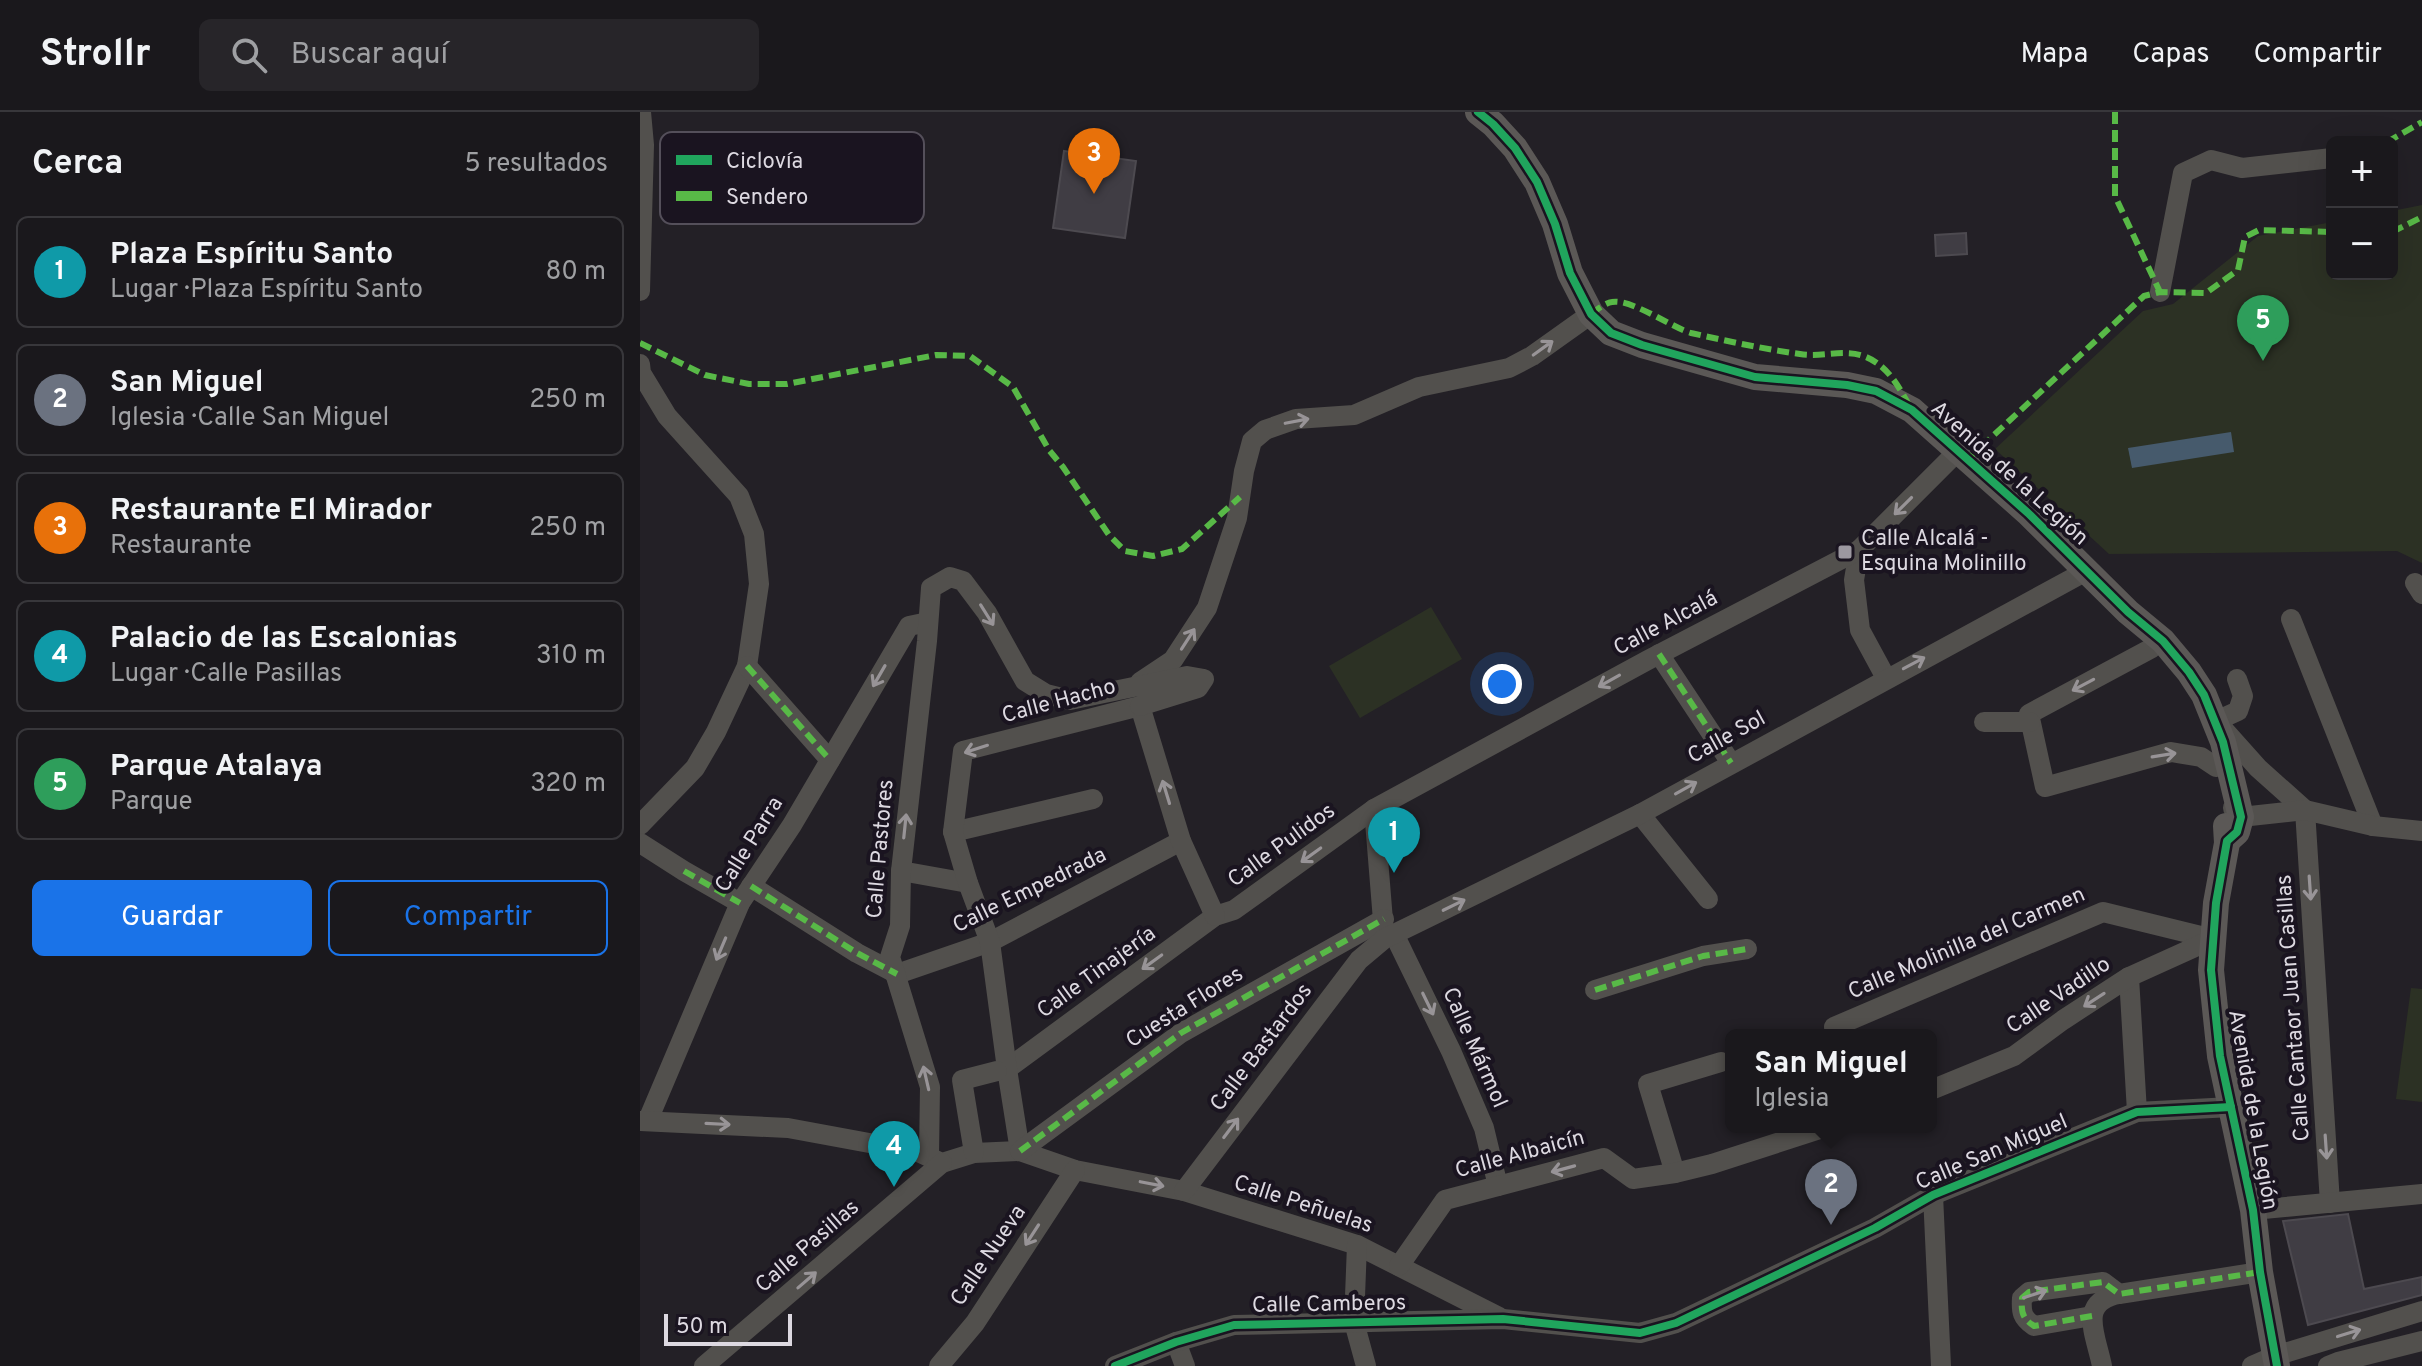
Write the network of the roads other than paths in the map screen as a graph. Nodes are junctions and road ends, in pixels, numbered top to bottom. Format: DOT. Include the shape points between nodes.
graph roads {
  1 [pos="641,112"];
  2 [pos="1478,112"];
  3 [pos="2326,159"];
  4 [pos="642,182"];
  5 [pos="641,270"];
  6 [pos="640,291"];
  7 [pos="2160,292"];
  8 [pos="1591,314"];
  9 [pos="640,364"];
  10 [pos="1958,451"];
  11 [pos="1859,550"];
  12 [pos="2088,570"];
  13 [pos="2128,612"];
  14 [pos="2291,619"];
  15 [pos="928,622"];
  16 [pos="2152,648"];
  17 [pos="1659,654"];
  18 [pos="747,666"];
  19 [pos="1886,678"];
  20 [pos="2237,679"];
  21 [pos="1135,697"];
  22 [pos="2216,721"];
  23 [pos="1984,722"];
  24 [pos="2030,722"];
  25 [pos="830,760"];
  26 [pos="1731,763"];
  27 [pos="2216,771"];
  28 [pos="1093,799"];
  29 [pos="1374,809"];
  30 [pos="2305,810"];
  31 [pos="1640,814"];
  32 [pos="2241,817"];
  33 [pos="640,825"];
  34 [pos="2373,826"];
  35 [pos="2422,831"];
  36 [pos="953,832"];
  37 [pos="1181,841"];
  38 [pos="2227,841"];
  39 [pos="640,843"];
  40 [pos="901,871"];
  41 [pos="968,883"];
  42 [pos="746,894"];
  43 [pos="1708,899"];
  44 [pos="1215,916"];
  45 [pos="1387,931"];
  46 [pos="2213,939"];
  47 [pos="990,942"];
  48 [pos="1747,949"];
  49 [pos="897,974"];
  50 [pos="2129,977"];
  51 [pos="1595,990"];
  52 [pos="1834,1027"];
  53 [pos="1721,1062"];
  54 [pos="1002,1070"];
  55 [pos="1937,1088"];
  56 [pos="2231,1107"];
  57 [pos="2137,1112"];
  58 [pos="644,1120"];
  59 [pos="1795,1133"];
  60 [pos="1020,1151"];
  61 [pos="974,1153"];
  62 [pos="936,1160"];
  63 [pos="1075,1170"];
  64 [pos="1675,1173"];
  65 [pos="1498,1186"];
  66 [pos="1184,1191"];
  67 [pos="2422,1194"];
  68 [pos="1933,1195"];
  69 [pos="2330,1203"];
  70 [pos="2253,1210"];
  71 [pos="1357,1245"];
  72 [pos="1399,1266"];
  73 [pos="2260,1272"];
  74 [pos="2119,1294"];
  75 [pos="2422,1311"];
  76 [pos="2092,1316"];
  77 [pos="1503,1319"];
  78 [pos="1354,1322"];
  79 [pos="2422,1341"];
  80 [pos="1176,1342"];
  81 [pos="2268,1363"];
  82 [pos="704,1366"];
  83 [pos="939,1366"];
  84 [pos="1115,1366"];
  85 [pos="1185,1366"];
  86 [pos="1366,1366"];
  87 [pos="1941,1366"];
  88 [pos="2102,1366"];
  89 [pos="2328,1366"];
  1 -- 4 [label="street"];
  2 -- 8 [label="main road" via="1515,148 1537,182"];
  3 -- 7 [label="street" via="2242,168 2211,160 2183,173"];
  4 -- 5 [label="street"];
  5 -- 6 [label="street"];
  8 -- 10 [label="main road, Avenida de la Legión" via="1611,333 1642,345 1755,377 1876,391 1912,410"];
  21 -- 8 [label="street, one-way" via="1173,660 1207,608 1237,518 1252,441 1265,430 1296,419 1354,415 1419,387 1509,368"];
  9 -- 18 [label="street" via="667,416 739,496 754,534 759,584"];
  10 -- 11 [label="street, Calle Alcalá, one-way"];
  10 -- 12 [label="main road, Avenida de la Legión"];
  11 -- 17 [label="street, Calle Alcalá"];
  11 -- 19 [label="street" via="1854,580 1860,630"];
  12 -- 13 [label="main road, Avenida de la Legión"];
  19 -- 12 [label="street, Calle Sol, one-way"];
  13 -- 16 [label="main road, Avenida de la Legión"];
  13 -- 22 [label="main road, Avenida de la Legión" via="2189,672"];
  14 -- 34 [label="street"];
  15 -- 21 [label="street, Calle Pastores, one-way" via="931,588 950,577 963,581 1025,681 1070,700"];
  15 -- 25 [label="street, Calle Parra, one-way" via="909,626"];
  40 -- 15 [label="street, Calle Pastores, one-way"];
  16 -- 24 [label="street, one-way" via="2029,714"];
  16 -- 27 [label="main road, Avenida de la Legión" via="2194,713"];
  17 -- 26 [label="street"];
  17 -- 29 [label="street, Calle Alcalá, one-way"];
  18 -- 25 [label="street"];
  18 -- 33 [label="street" via="695,768"];
  19 -- 26 [label="street, Calle Sol"];
  20 -- 22 [label="street" via="2243,696 2238,711"];
  21 -- 36 [label="street, Calle Hacho, one-way" via="963,751"];
  37 -- 21 [label="street, Calle Hacho, one-way"];
  22 -- 30 [label="street"];
  22 -- 32 [label="main road, Avenida de la Legión"];
  23 -- 24 [label="street"];
  24 -- 27 [label="street, one-way" via="2045,787 2171,752 2201,757"];
  25 -- 42 [label="street, Calle Parra"];
  31 -- 26 [label="street, Calle Sol, one-way"];
  27 -- 32 [label="street, Avenida de la Legión"];
  27 -- 38 [label="main road, Avenida de la Legión"];
  28 -- 36 [label="street"];
  29 -- 44 [label="street, Calle Pulidos, one-way" via="1245,903"];
  29 -- 45 [label="street"];
  30 -- 32 [label="street"];
  30 -- 34 [label="street"];
  30 -- 69 [label="street, Calle Cantaor Juan Casillas, one-way"];
  31 -- 43 [label="street"];
  45 -- 31 [label="street, Calle Sol, one-way"];
  32 -- 38 [label="main road, Avenida de la Legión" via="2237,832"];
  34 -- 35 [label="street"];
  36 -- 41 [label="street, Calle Hacho"];
  37 -- 44 [label="street, Calle Hacho"];
  37 -- 47 [label="street, Calle Empedrada"];
  38 -- 46 [label="main road, Avenida de la Legión"];
  39 -- 42 [label="street" via="684,871"];
  40 -- 41 [label="street"];
  40 -- 49 [label="street, Calle Pastores" via="900,926 890,957"];
  41 -- 47 [label="street, Calle Hacho"];
  42 -- 49 [label="street"];
  42 -- 58 [label="street, Calle Parra, one-way"];
  44 -- 54 [label="street, Calle Tinajería, one-way"];
  45 -- 60 [label="street, Cuesta Flores" via="1181,1033"];
  45 -- 65 [label="street, Calle Mármol, one-way" via="1451,1051 1484,1128"];
  66 -- 45 [label="street, Calle Bastardos, one-way" via="1359,960"];
  46 -- 50 [label="street, Calle Vadillo"];
  46 -- 52 [label="street, Calle Molinilla del Carmen" via="2103,912"];
  46 -- 56 [label="main road, Avenida de la Legión" via="2220,1056"];
  47 -- 49 [label="street, Calle Empedrada"];
  47 -- 54 [label="street, Calle Hacho"];
  48 -- 51 [label="street" via="1703,956"];
  62 -- 49 [label="street, Calle Pastores, one-way" via="930,1087"];
  50 -- 55 [label="street, Calle Vadillo, one-way" via="2014,1056"];
  50 -- 57 [label="street"];
  53 -- 64 [label="street" via="1648,1084"];
  54 -- 60 [label="street, Calle Hacho"];
  54 -- 61 [label="street, Calle Tinajería" via="962,1080"];
  56 -- 57 [label="street, Calle San Miguel"];
  56 -- 70 [label="main road, Avenida de la Legión"];
  57 -- 68 [label="street, Calle San Miguel"];
  58 -- 62 [label="street, one-way" via="788,1128 918,1152"];
  59 -- 64 [label="street"];
  60 -- 61 [label="street"];
  60 -- 63 [label="street, Calle Peñuelas"];
  61 -- 62 [label="street"];
  82 -- 62 [label="street, Calle Pasillas, one-way"];
  63 -- 66 [label="street, Calle Peñuelas, one-way"];
  63 -- 83 [label="street, Calle Nueva, one-way" via="975,1323"];
  64 -- 65 [label="street, Calle Albaicín, one-way" via="1633,1179 1604,1158"];
  65 -- 72 [label="street, Calle Albaicín" via="1445,1200"];
  66 -- 71 [label="street, Calle Peñuelas"];
  67 -- 69 [label="street"];
  68 -- 77 [label="street, Calle San Miguel" via="1676,1323 1640,1333"];
  68 -- 87 [label="street"];
  69 -- 70 [label="street"];
  70 -- 73 [label="main road, Avenida de la Legión"];
  71 -- 72 [label="street, Calle Peñuelas"];
  71 -- 78 [label="street"];
  72 -- 77 [label="street, Calle Peñuelas"];
  73 -- 74 [label="street"];
  73 -- 81 [label="main road, Avenida de la Legión"];
  74 -- 76 [label="street" via="2095,1304"];
  76 -- 74 [label="street, one-way" via="2034,1326 2021,1311 2022,1298 2029,1292 2103,1282"];
  81 -- 75 [label="street, one-way"];
  76 -- 88 [label="street"];
  77 -- 78 [label="street, Calle Camberos"];
  78 -- 80 [label="street, Calle Camberos" via="1234,1325"];
  78 -- 86 [label="street"];
  79 -- 89 [label="street"];
  80 -- 84 [label="street, Calle Camberos"];
  80 -- 85 [label="street"];
}
